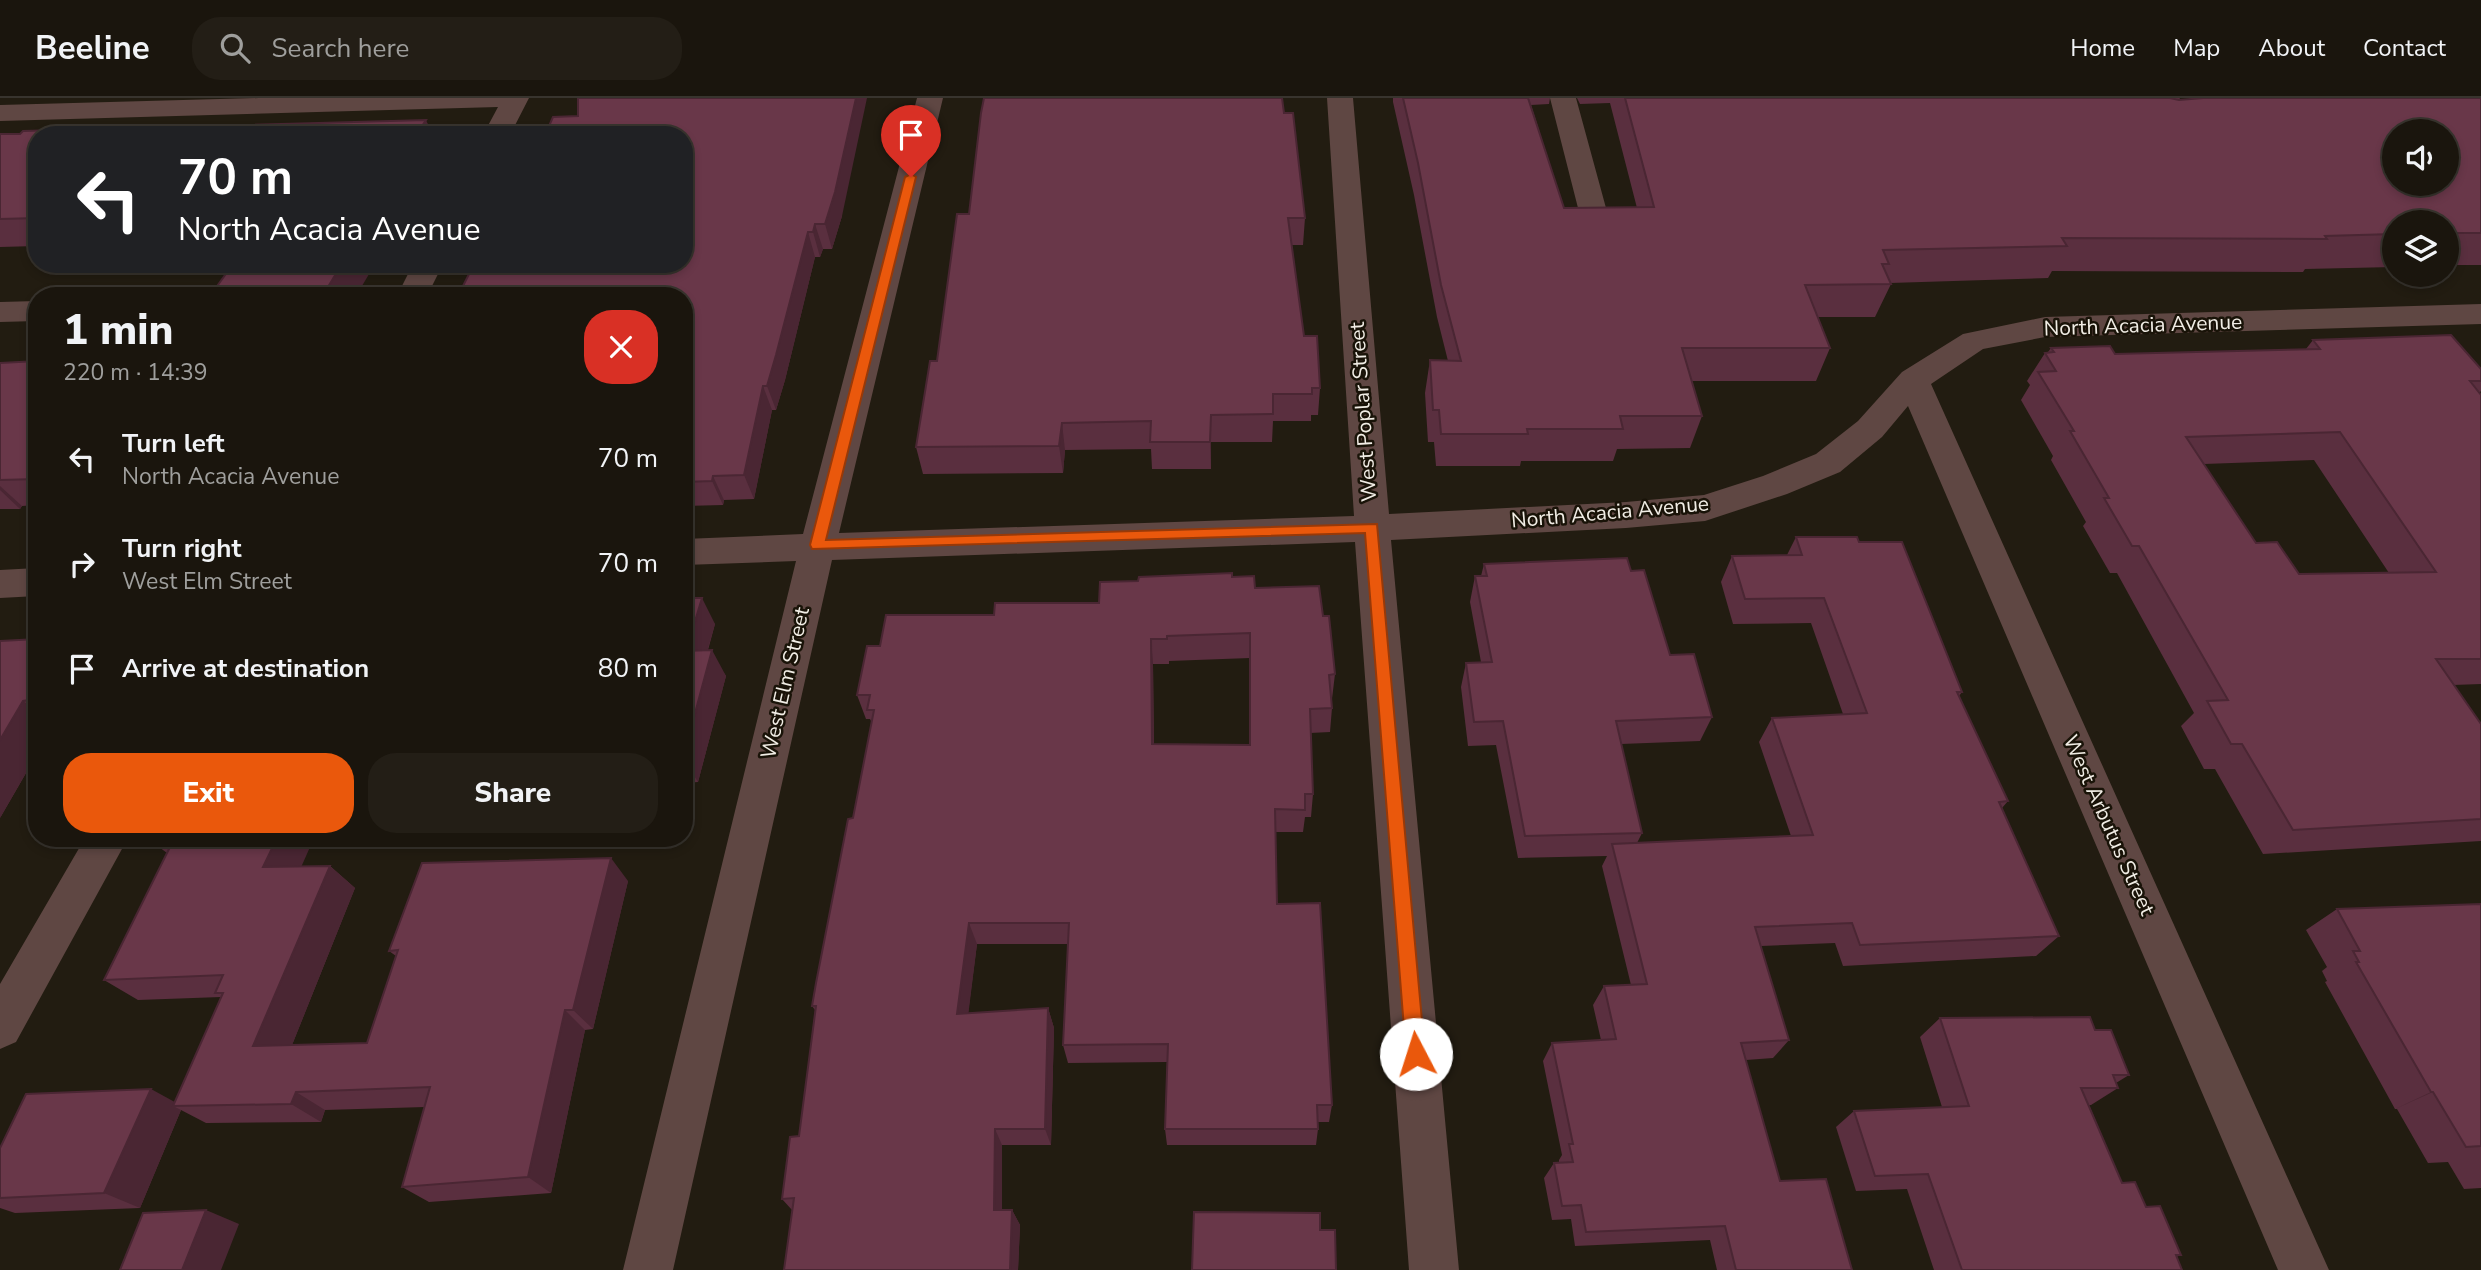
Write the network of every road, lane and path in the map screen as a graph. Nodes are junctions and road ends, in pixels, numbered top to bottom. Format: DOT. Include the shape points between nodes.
graph roads {
  1 [pos="515,98"];
  2 [pos="930,98"];
  3 [pos="1340,98"];
  4 [pos="1563,98"];
  5 [pos="0,113"];
  6 [pos="501,126"];
  7 [pos="1592,208"];
  8 [pos="28,311"];
  9 [pos="0,312"];
  10 [pos="2479,317"];
  11 [pos="1913,380"];
  12 [pos="1372,528"];
  13 [pos="818,545"];
  14 [pos="693,552"];
  15 [pos="28,582"];
  16 [pos="0,584"];
  17 [pos="102,847"];
  18 [pos="5,1009"];
  19 [pos="648,1270"];
  20 [pos="1434,1270"];
  21 [pos="2304,1270"];
  1 -- 5 [label="street"];
  1 -- 6 [label="street"];
  2 -- 13 [label="street, West Elm Street"];
  3 -- 12 [label="street, West Poplar Street"];
  4 -- 7 [label="street"];
  8 -- 9 [label="street"];
  10 -- 11 [label="street, North Acacia Avenue" via="2045,327 1974,341"];
  11 -- 12 [label="street, North Acacia Avenue" via="1870,429 1828,463 1705,508"];
  11 -- 21 [label="street, West Arbutus Street"];
  12 -- 13 [label="street, North Acacia Avenue"];
  12 -- 20 [label="street, West Poplar Street"];
  13 -- 14 [label="street, North Acacia Avenue"];
  13 -- 19 [label="street, West Elm Street"];
  15 -- 16 [label="street"];
  17 -- 18 [label="street"];
}
